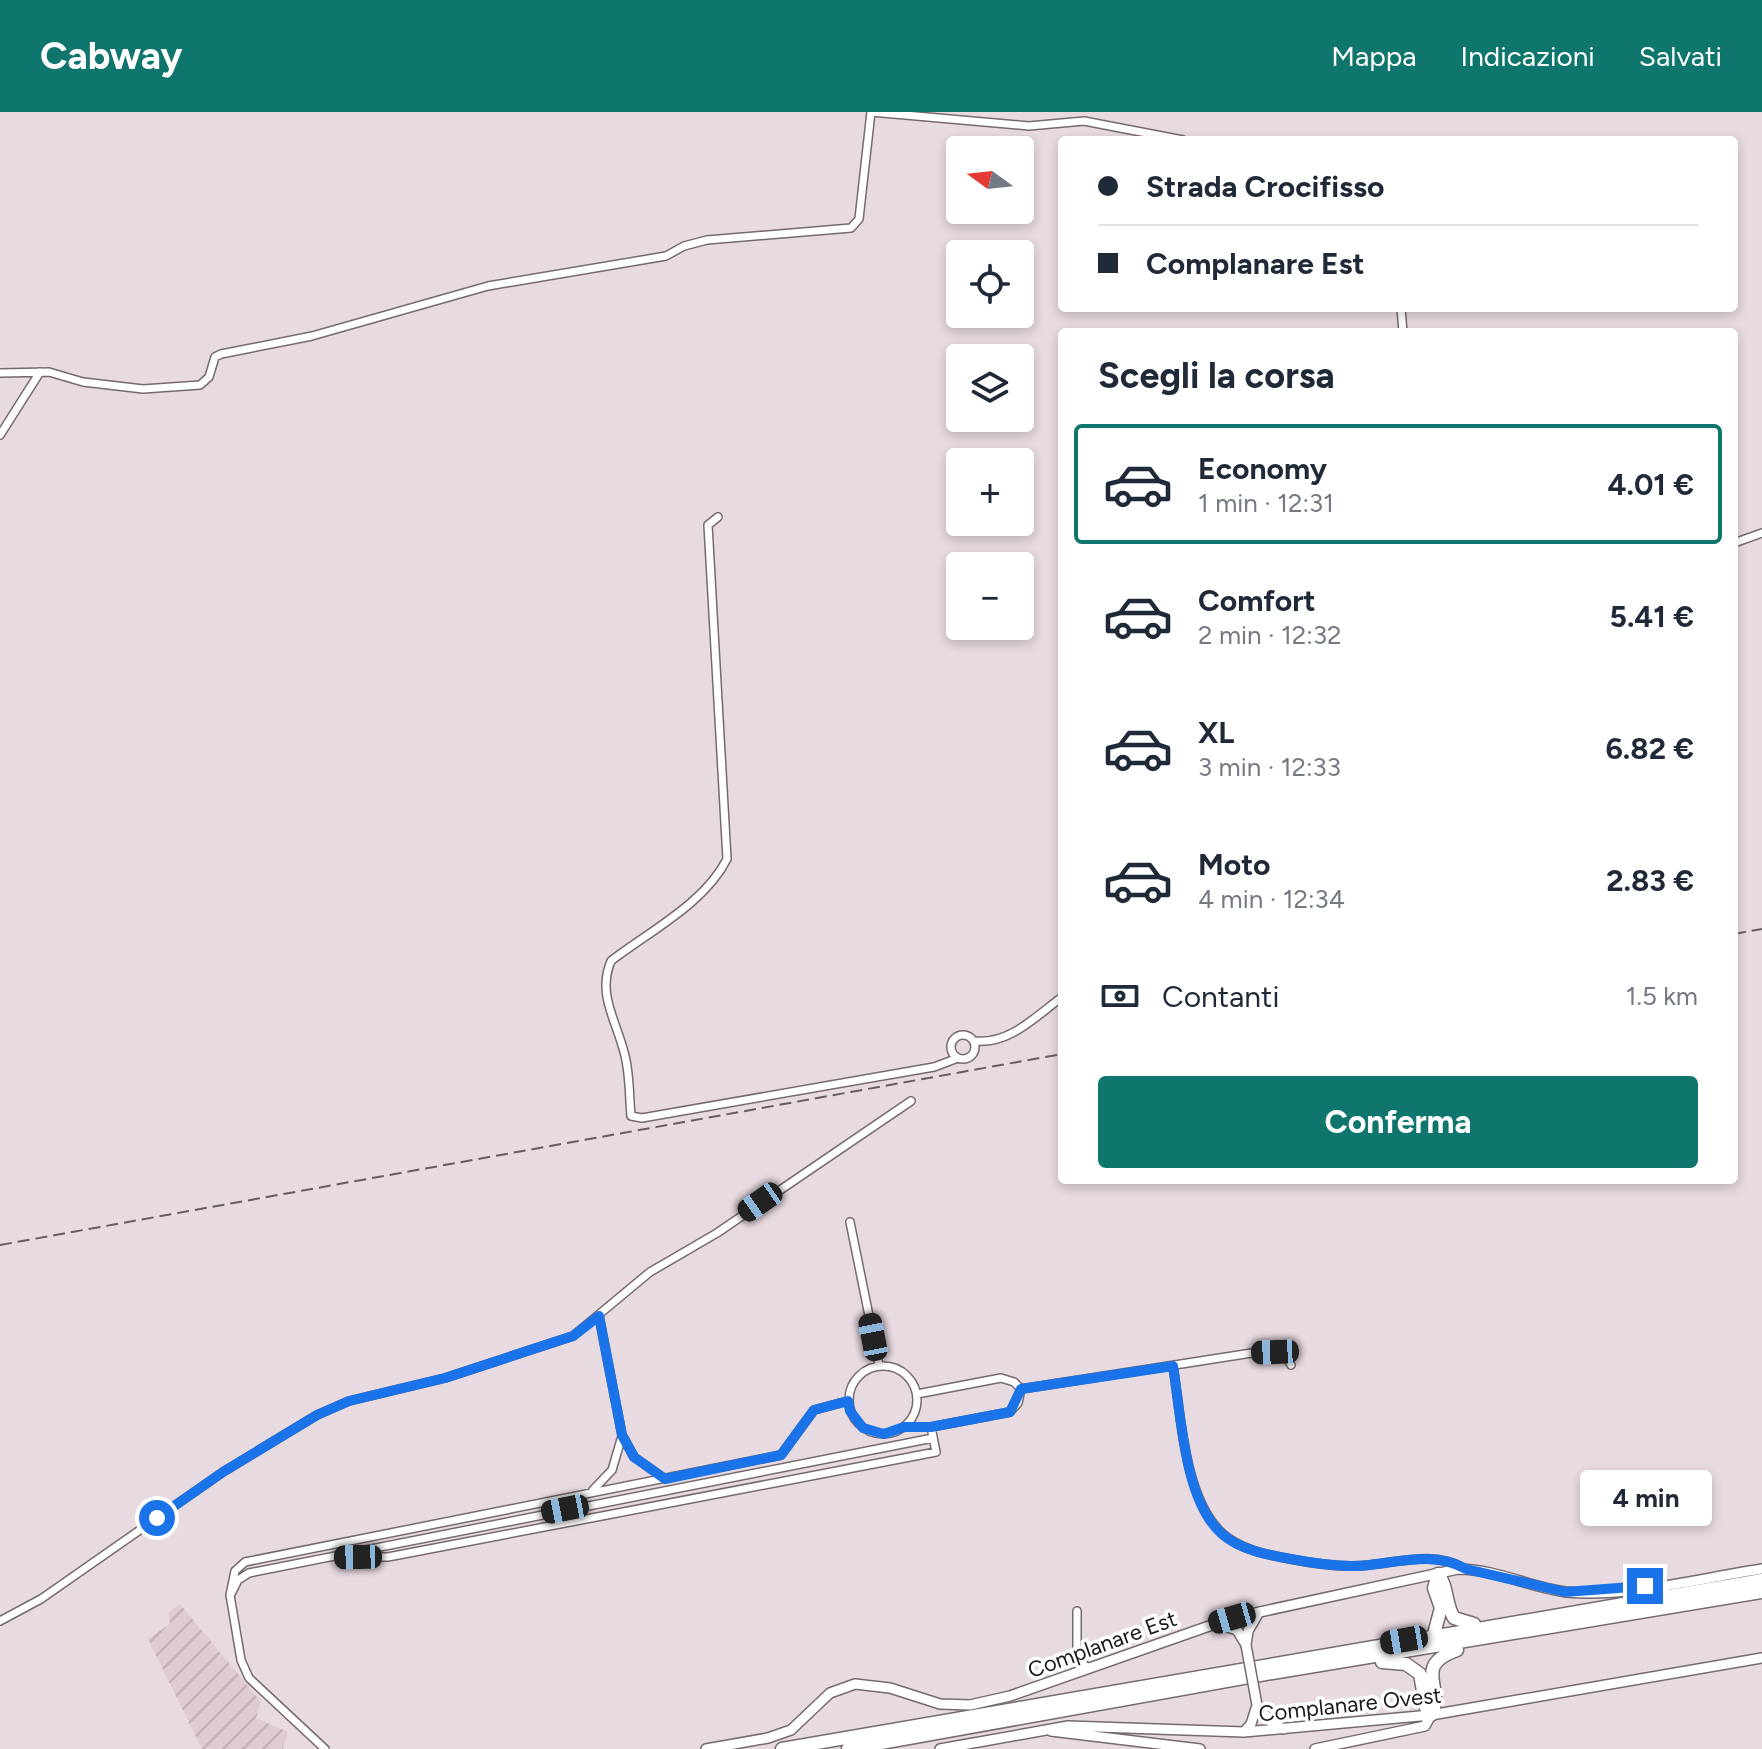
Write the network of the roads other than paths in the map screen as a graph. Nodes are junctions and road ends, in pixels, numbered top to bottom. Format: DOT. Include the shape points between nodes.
graph roads {
  1 [pos="871,112"];
  2 [pos="1162,136"];
  3 [pos="40,372"];
  4 [pos="0,373"];
  5 [pos="0,435"];
  6 [pos="718,517"];
  7 [pos="1762,533"];
  8 [pos="1738,542"];
  9 [pos="1058,1000"];
  10 [pos="1005,1037"];
  11 [pos="974,1041"];
  12 [pos="952,1044"];
  13 [pos="975,1052"];
  14 [pos="958,1058"];
  15 [pos="934,1067"];
  16 [pos="911,1101"];
  17 [pos="850,1222"];
  18 [pos="599,1316"];
  19 [pos="879,1365"];
  20 [pos="1291,1365"];
  21 [pos="1173,1366"];
  22 [pos="1021,1389"];
  23 [pos="917,1394"];
  24 [pos="848,1401"];
  25 [pos="904,1427"];
  26 [pos="931,1427"];
  27 [pos="622,1435"];
  28 [pos="933,1438"];
  29 [pos="665,1479"];
  30 [pos="591,1492"];
  31 [pos="329,1558"];
  32 [pos="1466,1569"];
  33 [pos="1762,1569"];
  34 [pos="1438,1574"];
  35 [pos="1762,1580"];
  36 [pos="1762,1592"];
  37 [pos="230,1595"];
  38 [pos="1077,1611"];
  39 [pos="1259,1611"];
  40 [pos="0,1621"];
  41 [pos="1213,1623"];
  42 [pos="1493,1625"];
  43 [pos="1434,1634"];
  44 [pos="1485,1639"];
  45 [pos="1246,1645"];
  46 [pos="1762,1658"];
  47 [pos="1090,1667"];
  48 [pos="1272,1673"];
  49 [pos="1257,1705"];
  50 [pos="1431,1715"];
  51 [pos="1044,1730"];
  52 [pos="1285,1730"];
  53 [pos="1244,1732"];
  54 [pos="325,1749"];
  55 [pos="706,1749"];
  56 [pos="782,1749"];
  57 [pos="848,1749"];
  58 [pos="940,1749"];
  59 [pos="1200,1749"];
  60 [pos="1315,1749"];
  1 -- 2 [label="street" via="1029,126 1084,121"];
  1 -- 3 [label="street" via="859,219 851,228 707,240 666,256 488,286 312,336 221,354 200,385 143,389"];
  3 -- 4 [label="street"];
  3 -- 5 [label="street"];
  6 -- 15 [label="street" via="708,525 727,859 703,892 611,961 605,974 605,995 625,1054 631,1116"];
  7 -- 8 [label="street"];
  9 -- 10 [label="street"];
  10 -- 11 [label="street"];
  10 -- 13 [label="street"];
  11 -- 12 [label="street" via="964,1034"];
  11 -- 13 [label="street"];
  12 -- 14 [label="street"];
  12 -- 15 [label="street"];
  13 -- 14 [label="street"];
  14 -- 15 [label="street"];
  16 -- 18 [label="street" via="717,1233 673,1256"];
  17 -- 19 [label="street"];
  18 -- 27 [label="street"];
  18 -- 40 [label="street" via="573,1336 317,1415"];
  19 -- 23 [label="street" via="899,1369"];
  19 -- 24 [label="street" via="853,1381"];
  20 -- 21 [label="street" via="1275,1352"];
  21 -- 22 [label="street"];
  21 -- 32 [label="street" via="1196,1495 1223,1535 1270,1555 1307,1562 1357,1566 1434,1557"];
  22 -- 23 [label="street" via="1001,1378"];
  22 -- 26 [label="street" via="1010,1412"];
  23 -- 25 [label="street" via="915,1412"];
  24 -- 25 [label="street" via="863,1428 884,1434"];
  24 -- 29 [label="street" via="814,1410 781,1455"];
  25 -- 26 [label="street"];
  26 -- 28 [label="street"];
  27 -- 29 [label="street" via="634,1457"];
  27 -- 30 [label="street" via="612,1470"];
  28 -- 31 [label="street"];
  28 -- 31 [label="street" via="936,1452 388,1557"];
  29 -- 30 [label="street"];
  30 -- 37 [label="street" via="245,1562 235,1571"];
  31 -- 37 [label="street" via="249,1573"];
  32 -- 33 [label="main road, Complanare Est" via="1565,1592 1595,1592"];
  32 -- 34 [label="main road, Complanare Est"];
  34 -- 39 [label="main road, Complanare Est"];
  34 -- 42 [label="highway" via="1454,1618 1464,1624"];
  34 -- 43 [label="highway" via="1434,1588 1441,1608"];
  35 -- 42 [label="highway"];
  36 -- 44 [label="highway"];
  37 -- 54 [label="street" via="249,1678"];
  38 -- 47 [label="street" via="1077,1661"];
  39 -- 41 [label="main road, Complanare Est"];
  39 -- 45 [label="main road"];
  41 -- 45 [label="main road" via="1237,1630"];
  41 -- 47 [label="main road, Complanare Est"];
  42 -- 43 [label="highway"];
  43 -- 56 [label="highway"];
  44 -- 48 [label="highway"];
  44 -- 50 [label="highway" via="1445,1654 1433,1666"];
  45 -- 49 [label="main road, bridge"];
  46 -- 50 [label="main road, Complanare Ovest"];
  47 -- 55 [label="main road, Complanare Est" via="970,1705 940,1704 890,1688 855,1684 830,1693 791,1730"];
  48 -- 50 [label="highway" via="1398,1662 1420,1674"];
  48 -- 57 [label="highway"];
  49 -- 52 [label="main road"];
  49 -- 53 [label="main road"];
  50 -- 52 [label="main road, Complanare Ovest"];
  50 -- 60 [label="main road" via="1425,1726"];
  51 -- 53 [label="main road, Complanare Ovest" via="1082,1726"];
  51 -- 58 [label="main road, Complanare Ovest"];
  51 -- 59 [label="main road"];
  52 -- 53 [label="main road, Complanare Ovest"];
}
